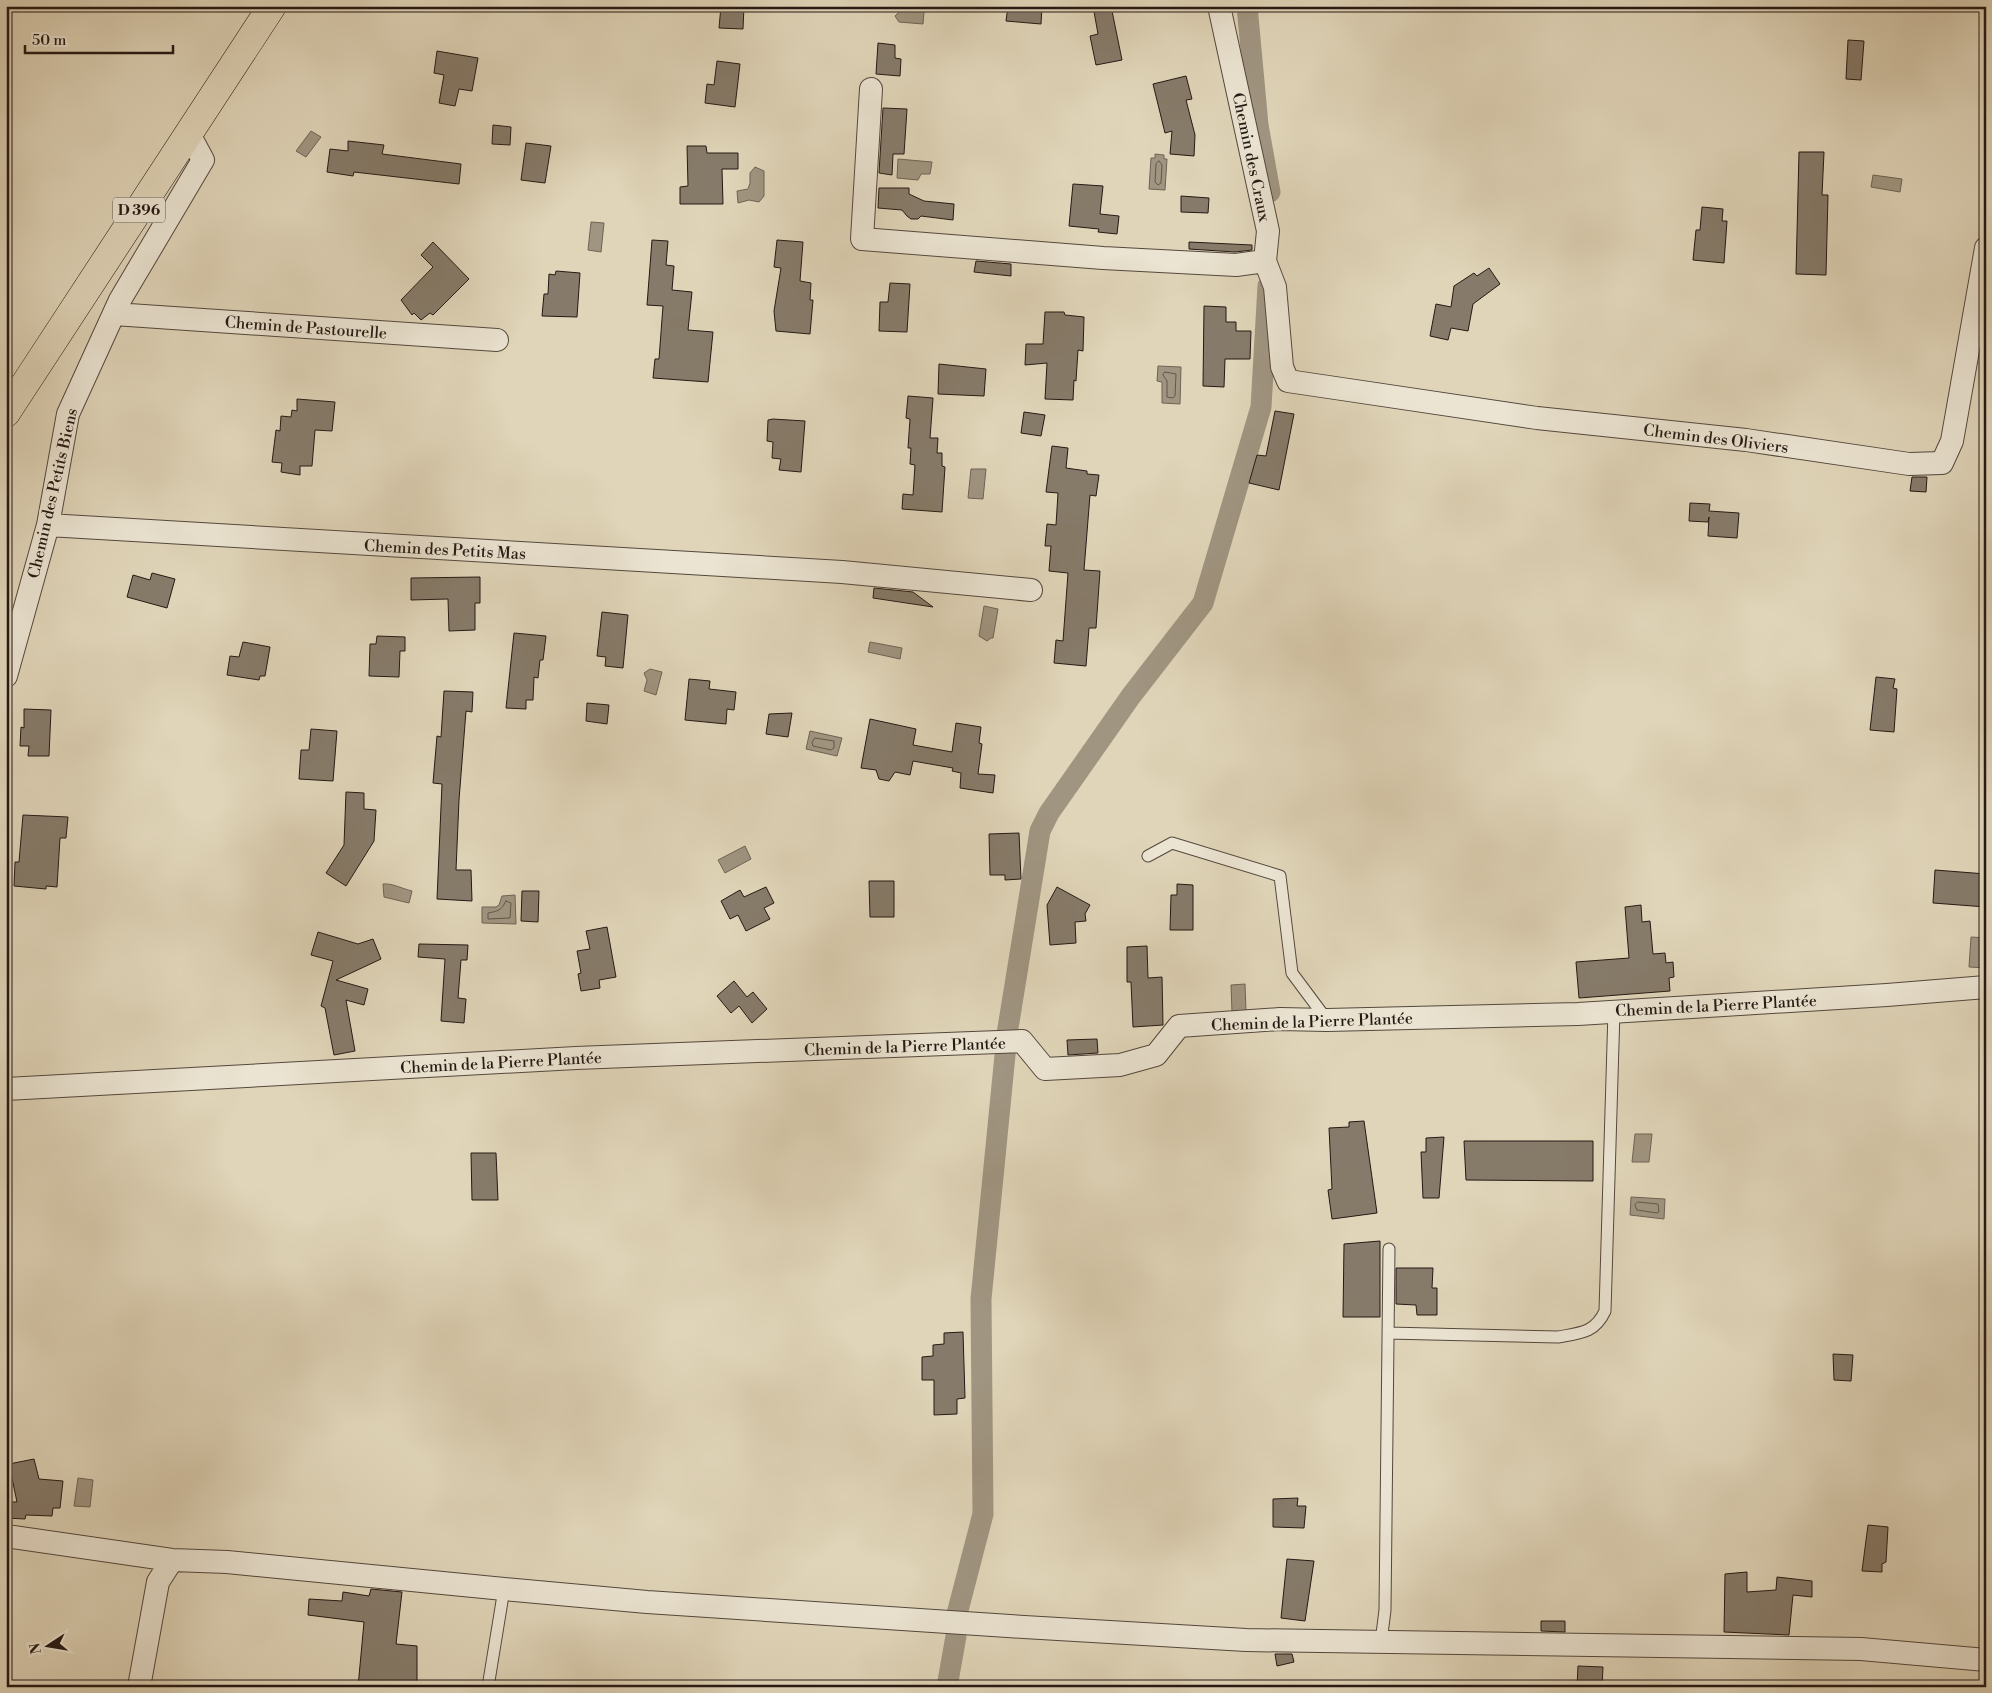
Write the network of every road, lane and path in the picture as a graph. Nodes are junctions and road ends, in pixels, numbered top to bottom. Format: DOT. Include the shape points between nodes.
graph roads {
  1 [pos="272,6"];
  2 [pos="1219,6"];
  3 [pos="871,89"];
  4 [pos="189,134"];
  5 [pos="1986,248"];
  6 [pos="1265,261"];
  7 [pos="114,314"];
  8 [pos="497,340"];
  9 [pos="1282,367"];
  10 [pos="6,413"];
  11 [pos="48,525"];
  12 [pos="1031,590"];
  13 [pos="6,676"];
  14 [pos="1148,856"];
  15 [pos="1986,987"];
  16 [pos="1614,1011"];
  17 [pos="1327,1020"];
  18 [pos="6,1089"];
  19 [pos="1389,1249"];
  20 [pos="1388,1334"];
  21 [pos="6,1536"];
  22 [pos="172,1560"];
  23 [pos="504,1589"];
  24 [pos="1381,1642"];
  25 [pos="1986,1660"];
  26 [pos="139,1687"];
  27 [pos="488,1687"];
  1 -- 4 [label="main road, D 396"];
  2 -- 6 [label="street, Chemin des Craux" via="1268,231"];
  3 -- 6 [label="street" via="862,239 1103,258 1236,265"];
  4 -- 7 [label="street, Chemin des Petits Biens" via="203,160"];
  4 -- 10 [label="main road, D 396"];
  5 -- 9 [label="street, Chemin des Oliviers" via="1952,442 1942,463 1909,464 1746,440 1537,418 1359,393 1288,381"];
  6 -- 9 [label="street, Chemin des Craux" via="1275,287"];
  7 -- 8 [label="street, Chemin de Pastourelle"];
  7 -- 11 [label="street, Chemin des Petits Biens" via="68,414"];
  11 -- 12 [label="street, Chemin des Petits Mas" via="842,572"];
  11 -- 13 [label="street, Chemin des Petits Biens"];
  14 -- 17 [label="lane" via="1172,843 1280,876 1292,973"];
  15 -- 16 [label="street, Chemin de la Pierre Plantée"];
  16 -- 17 [label="street, Chemin de la Pierre Plantée"];
  16 -- 20 [label="lane" via="1605,1311 1601,1320 1586,1331 1558,1336"];
  17 -- 18 [label="street, Chemin de la Pierre Plantée" via="1280,1019 1179,1026 1156,1055 1120,1065 1045,1069 1022,1041 576,1058"];
  19 -- 20 [label="lane"];
  20 -- 24 [label="lane" via="1385,1610"];
  21 -- 22 [label="street"];
  22 -- 23 [label="street" via="227,1562"];
  22 -- 26 [label="street" via="158,1582"];
  23 -- 24 [label="street" via="790,1612 1246,1640"];
  23 -- 27 [label="lane"];
  24 -- 25 [label="street" via="1860,1649"];
}
